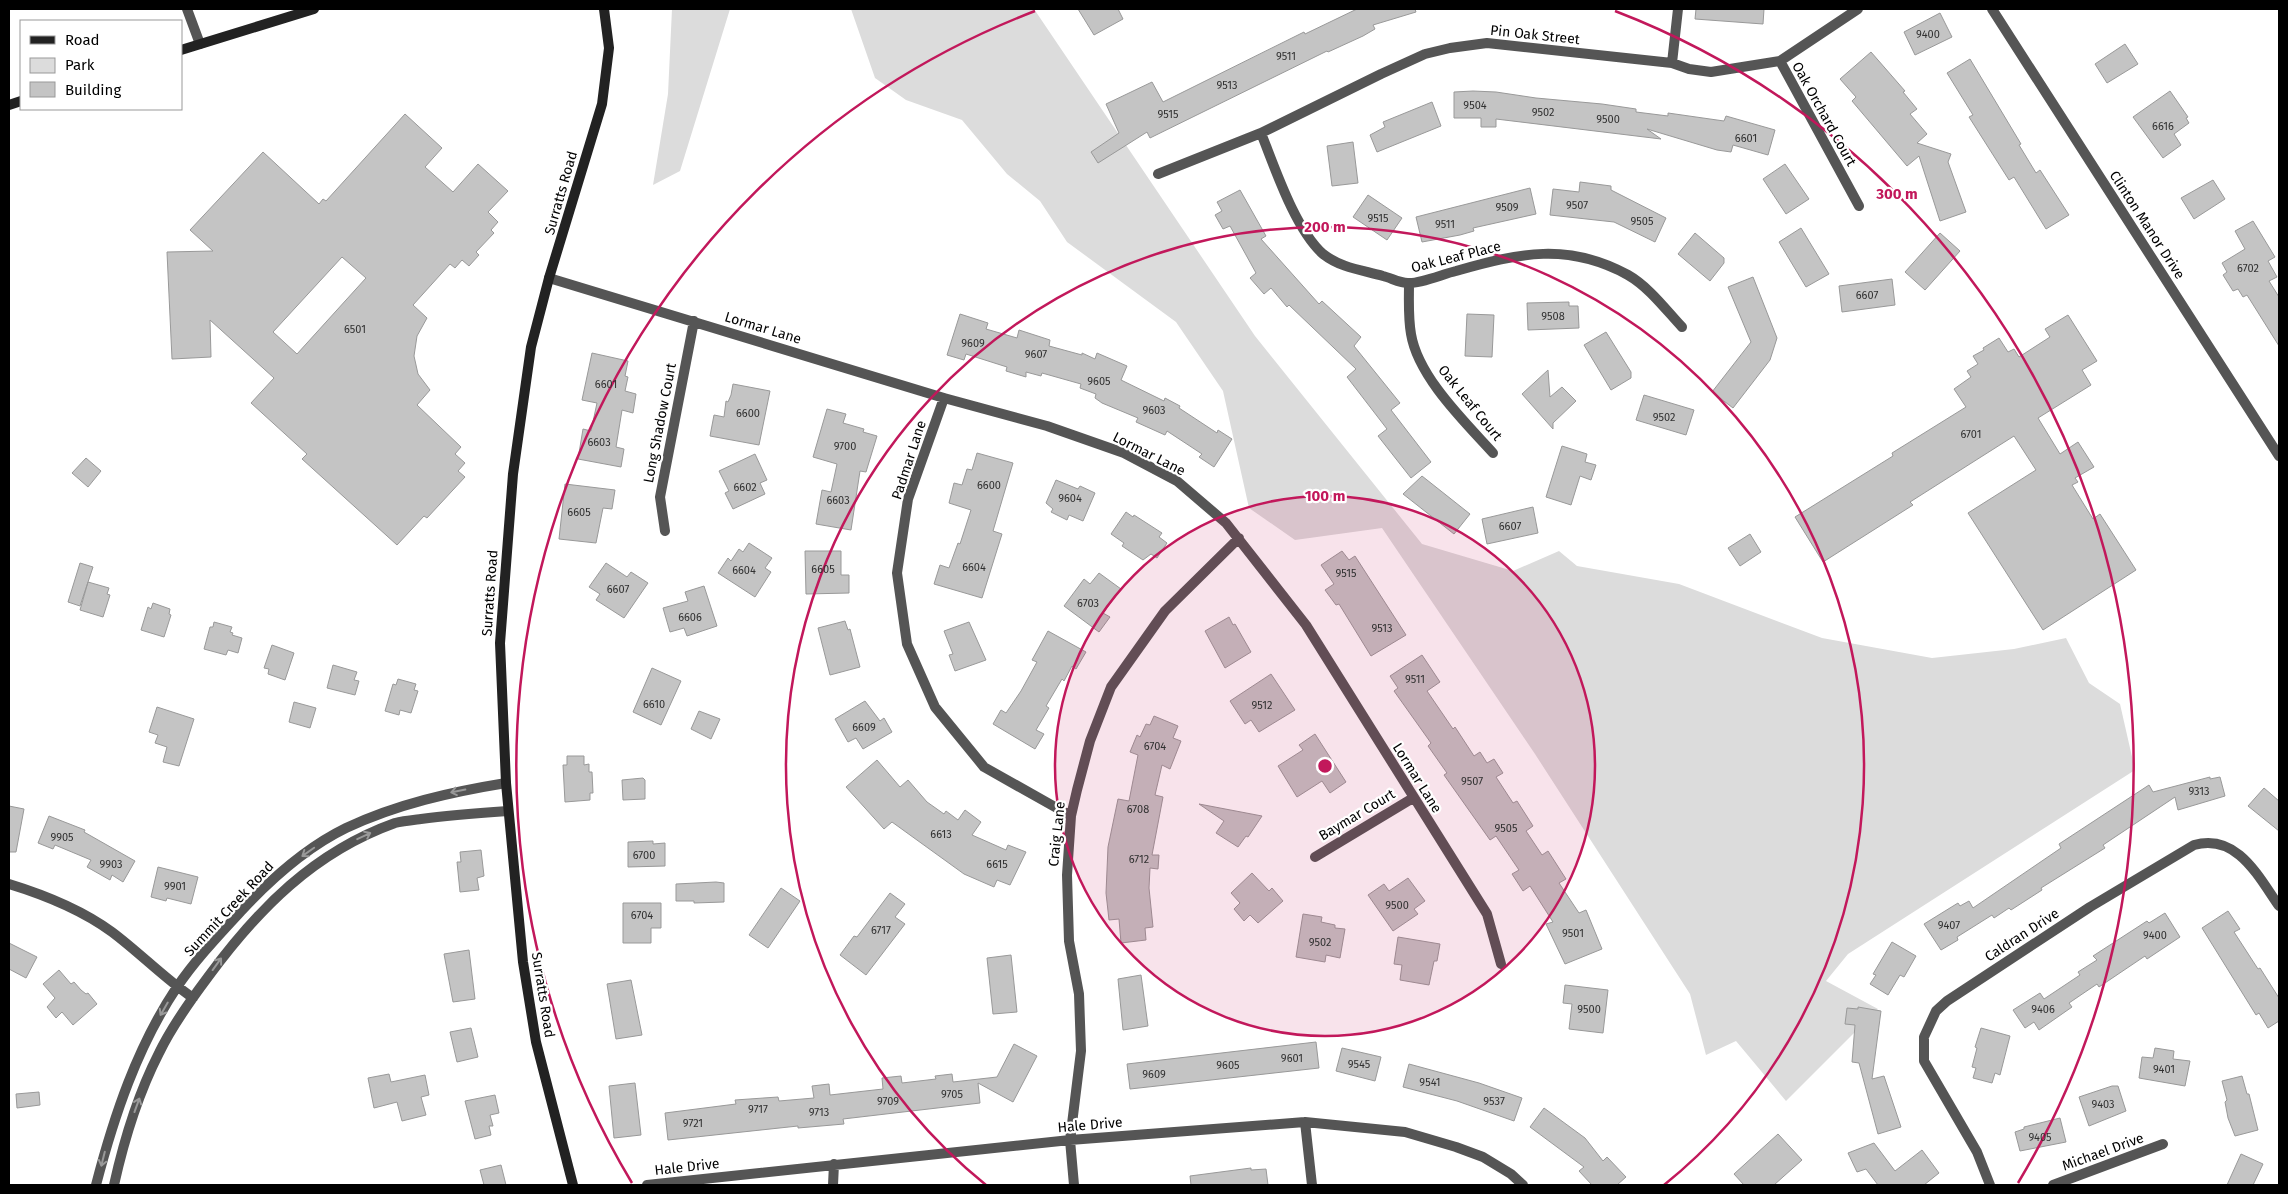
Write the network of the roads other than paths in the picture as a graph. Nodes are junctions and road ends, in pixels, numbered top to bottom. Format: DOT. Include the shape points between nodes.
graph roads {
  1 [pos="187,9"];
  2 [pos="314,9"];
  3 [pos="604,9"];
  4 [pos="1678,9"];
  5 [pos="1858,9"];
  6 [pos="1992,9"];
  7 [pos="200,44"];
  8 [pos="182,50"];
  9 [pos="1780,61"];
  10 [pos="1672,63"];
  11 [pos="1261,133"];
  12 [pos="1158,174"];
  13 [pos="1859,206"];
  14 [pos="549,278"];
  15 [pos="1409,284"];
  16 [pos="694,320"];
  17 [pos="1682,327"];
  18 [pos="944,398"];
  19 [pos="1493,453"];
  20 [pos="2279,456"];
  21 [pos="665,531"];
  22 [pos="1239,538"];
  23 [pos="506,783"];
  24 [pos="1413,798"];
  25 [pos="508,811"];
  26 [pos="1071,816"];
  27 [pos="1315,857"];
  28 [pos="9,884"];
  29 [pos="2279,906"];
  30 [pos="1501,964"];
  31 [pos="177,987"];
  32 [pos="193,998"];
  33 [pos="1305,1122"];
  34 [pos="1070,1140"];
  35 [pos="2163,1144"];
  36 [pos="834,1164"];
  37 [pos="96,1185"];
  38 [pos="114,1185"];
  39 [pos="573,1185"];
  40 [pos="647,1185"];
  41 [pos="834,1185"];
  42 [pos="1074,1185"];
  43 [pos="1312,1185"];
  44 [pos="1523,1185"];
  45 [pos="1990,1185"];
  46 [pos="2053,1185"];
  1 -- 7 [label="street"];
  2 -- 7 [label="main road"];
  3 -- 14 [label="main road, Surratts Road" via="609,48 602,104"];
  4 -- 10 [label="street"];
  5 -- 9 [label="street, Pin Oak Street"];
  6 -- 20 [label="street, Clinton Manor Drive"];
  7 -- 8 [label="main road"];
  9 -- 10 [label="street, Pin Oak Street" via="1710,72"];
  9 -- 13 [label="street, Oak Orchard Court"];
  10 -- 11 [label="street, Pin Oak Street" via="1487,43 1450,48 1425,54 1380,74"];
  11 -- 12 [label="street, Pin Oak Street"];
  11 -- 15 [label="street, Oak Leaf Place" via="1300,222 1323,253 1352,269"];
  14 -- 16 [label="street, Lormar Lane"];
  14 -- 23 [label="main road, Surratts Road" via="531,347 513,474 504,572 500,643"];
  15 -- 17 [label="street, Oak Leaf Place" via="1477,265 1528,255 1559,253 1597,260 1630,276"];
  15 -- 19 [label="street, Oak Leaf Court" via="1411,334 1415,350 1430,378"];
  16 -- 18 [label="street, Lormar Lane"];
  16 -- 21 [label="street, Long Shadow Court" via="660,497"];
  18 -- 22 [label="street, Lormar Lane" via="1047,426 1124,453 1177,481"];
  18 -- 26 [label="street, Padmar Lane" via="908,499 897,573 907,644 934,707 984,767"];
  22 -- 24 [label="street, Lormar Lane" via="1306,625"];
  22 -- 26 [label="street, Craig Lane" via="1165,611 1111,687 1090,741"];
  23 -- 25 [label="main road, Surratts Road"];
  23 -- 31 [label="street, Summit Creek Road, one-way" via="455,791 410,804 367,819 323,841 290,864 257,894"];
  24 -- 27 [label="street, Baymar Court"];
  24 -- 30 [label="street, Lormar Lane" via="1487,914"];
  32 -- 25 [label="street, Summit Creek Road, one-way" via="233,942 260,912 330,854 397,822"];
  25 -- 39 [label="main road, Surratts Road" via="522,962 544,1074"];
  26 -- 34 [label="street, Craig Lane" via="1067,884 1070,941 1079,994 1081,1051"];
  28 -- 31 [label="street" via="74,909 111,931"];
  29 -- 45 [label="street, Caldran Drive" via="2242,856 2221,844 2202,843 2186,849 2098,902 1946,1001 1936,1012 1924,1037 1924,1061 1977,1152"];
  31 -- 32 [label="street"];
  31 -- 37 [label="street, Summit Creek Road, one-way" via="149,1036 116,1114"];
  38 -- 32 [label="street, Summit Creek Road, one-way" via="146,1082 159,1052"];
  33 -- 34 [label="street, Hale Drive"];
  33 -- 43 [label="street"];
  33 -- 44 [label="street, Hale Drive" via="1405,1132 1483,1157"];
  34 -- 36 [label="street, Hale Drive"];
  34 -- 42 [label="street, Craig Lane"];
  35 -- 46 [label="street, Michael Drive"];
  36 -- 40 [label="street, Hale Drive"];
  36 -- 41 [label="street"];
}
